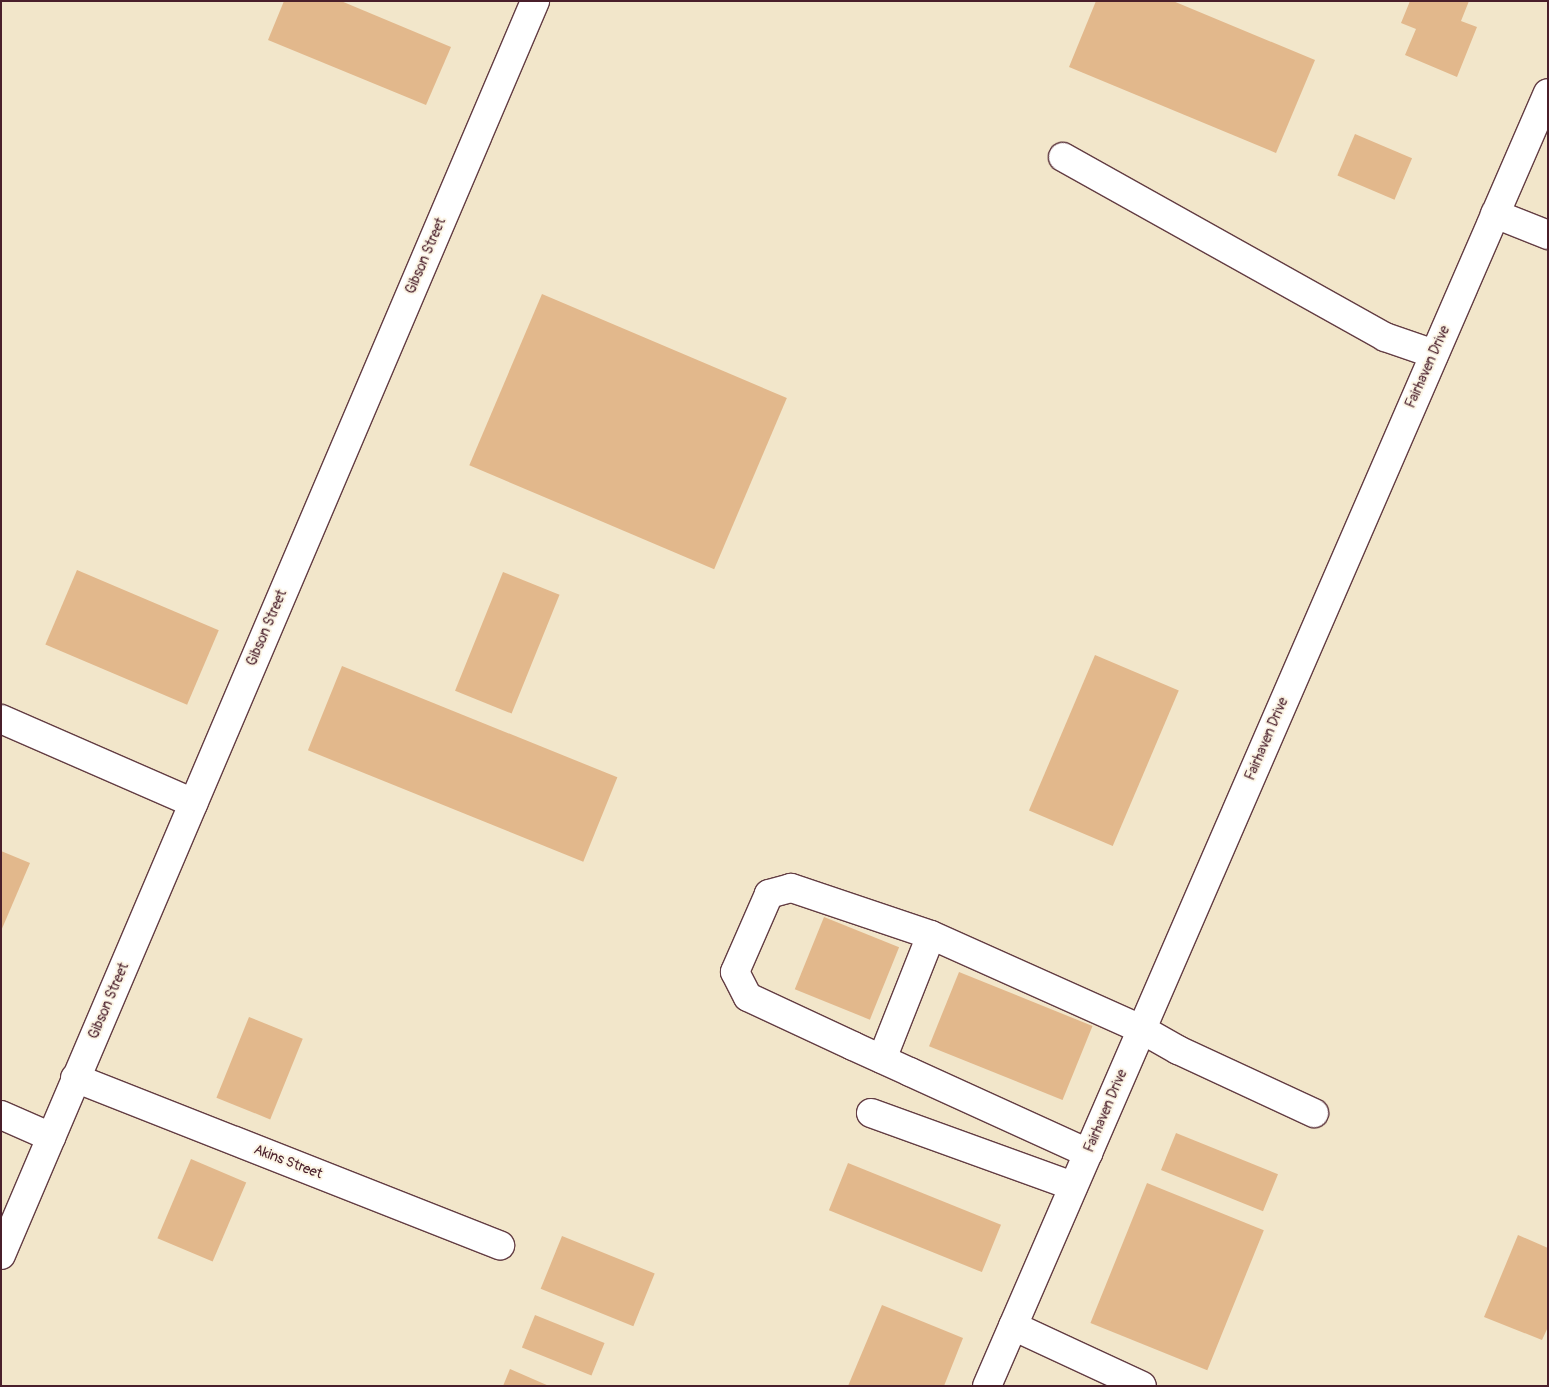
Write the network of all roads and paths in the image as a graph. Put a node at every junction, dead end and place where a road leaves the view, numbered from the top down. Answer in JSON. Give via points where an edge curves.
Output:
{"nodes":[{"id":1,"x":535,"y":1,"type":"edge"},
{"id":2,"x":1548,"y":92,"type":"edge"},
{"id":3,"x":1063,"y":157,"type":"dead end"},
{"id":4,"x":1495,"y":214,"type":"junction"},
{"id":5,"x":1548,"y":236,"type":"edge"},
{"id":6,"x":1434,"y":354,"type":"junction"},
{"id":7,"x":1,"y":719,"type":"edge"},
{"id":8,"x":193,"y":803,"type":"junction"},
{"id":9,"x":931,"y":934,"type":"junction"},
{"id":10,"x":1141,"y":1028,"type":"junction"},
{"id":11,"x":882,"y":1059,"type":"junction"},
{"id":12,"x":76,"y":1078,"type":"junction"},
{"id":13,"x":871,"y":1113,"type":"dead end"},
{"id":14,"x":1314,"y":1113,"type":"dead end"},
{"id":15,"x":1,"y":1115,"type":"edge"},
{"id":16,"x":51,"y":1137,"type":"junction"},
{"id":17,"x":1088,"y":1153,"type":"junction"},
{"id":18,"x":1073,"y":1186,"type":"junction"},
{"id":19,"x":500,"y":1245,"type":"dead end"},
{"id":20,"x":2,"y":1252,"type":"edge"},
{"id":21,"x":1013,"y":1326,"type":"junction"},
{"id":22,"x":987,"y":1386,"type":"edge"},
{"id":23,"x":1142,"y":1386,"type":"edge"}],
"edges":[{"from":1,"to":8,"type":"street","name":"Gibson Street"},
{"from":2,"to":4,"type":"street","name":"Fairhaven Drive"},
{"from":3,"to":6,"type":"street","via":[[1385,337]]},
{"from":4,"to":5,"type":"street"},
{"from":4,"to":6,"type":"street","name":"Fairhaven Drive"},
{"from":6,"to":10,"type":"street","name":"Fairhaven Drive"},
{"from":7,"to":8,"type":"street"},
{"from":8,"to":12,"type":"street","name":"Gibson Street"},
{"from":9,"to":10,"type":"street"},
{"from":9,"to":11,"type":"street"},
{"from":9,"to":11,"type":"street","via":[[791,888],[769,894],[736,972],[748,997]]},
{"from":10,"to":14,"type":"street","via":[[1178,1050]]},
{"from":10,"to":17,"type":"street","name":"Fairhaven Drive"},
{"from":11,"to":17,"type":"street"},
{"from":12,"to":16,"type":"street","name":"Gibson Street"},
{"from":12,"to":19,"type":"street","name":"Akins Street"},
{"from":13,"to":18,"type":"street"},
{"from":15,"to":16,"type":"street"},
{"from":16,"to":20,"type":"street","name":"Gibson Street"},
{"from":17,"to":18,"type":"street","name":"Fairhaven Drive"},
{"from":18,"to":21,"type":"street","name":"Fairhaven Drive"},
{"from":21,"to":22,"type":"street","name":"Fairhaven Drive"},
{"from":21,"to":23,"type":"street"}]}
